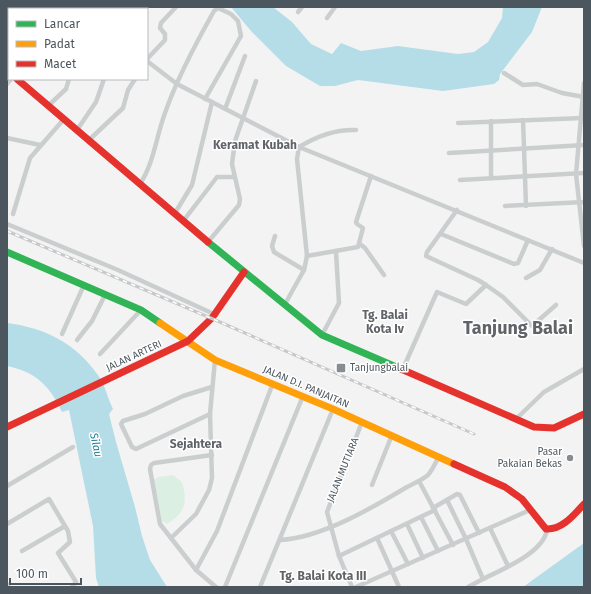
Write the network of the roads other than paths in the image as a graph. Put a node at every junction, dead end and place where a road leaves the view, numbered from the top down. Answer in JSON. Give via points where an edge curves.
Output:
{"nodes":[{"id":1,"x":176,"y":7,"type":"edge"},
{"id":2,"x":302,"y":7,"type":"edge"},
{"id":3,"x":335,"y":7,"type":"edge"},
{"id":4,"x":298,"y":12,"type":"dead end"},
{"id":5,"x":328,"y":18,"type":"dead end"},
{"id":6,"x":245,"y":56,"type":"dead end"},
{"id":7,"x":148,"y":59,"type":"edge"},
{"id":8,"x":148,"y":61,"type":"edge"},
{"id":9,"x":504,"y":73,"type":"dead end"},
{"id":10,"x":18,"y":80,"type":"edge"},
{"id":11,"x":69,"y":80,"type":"edge"},
{"id":12,"x":104,"y":80,"type":"edge"},
{"id":13,"x":134,"y":80,"type":"edge"},
{"id":14,"x":256,"y":81,"type":"dead end"},
{"id":15,"x":584,"y":83,"type":"edge"},
{"id":16,"x":177,"y":84,"type":"junction"},
{"id":17,"x":584,"y":97,"type":"edge"},
{"id":18,"x":205,"y":99,"type":"junction"},
{"id":19,"x":212,"y":102,"type":"junction"},
{"id":20,"x":48,"y":106,"type":"junction"},
{"id":21,"x":225,"y":109,"type":"junction"},
{"id":22,"x":583,"y":110,"type":"edge"},
{"id":23,"x":243,"y":118,"type":"junction"},
{"id":24,"x":582,"y":118,"type":"junction"},
{"id":25,"x":64,"y":119,"type":"junction"},
{"id":26,"x":523,"y":120,"type":"junction"},
{"id":27,"x":491,"y":122,"type":"junction"},
{"id":28,"x":458,"y":123,"type":"dead end"},
{"id":29,"x":77,"y":130,"type":"junction"},
{"id":30,"x":356,"y":130,"type":"dead end"},
{"id":31,"x":7,"y":138,"type":"edge"},
{"id":32,"x":89,"y":140,"type":"junction"},
{"id":33,"x":40,"y":145,"type":"junction"},
{"id":34,"x":584,"y":145,"type":"edge"},
{"id":35,"x":578,"y":146,"type":"junction"},
{"id":36,"x":299,"y":147,"type":"junction"},
{"id":37,"x":524,"y":149,"type":"junction"},
{"id":38,"x":491,"y":151,"type":"junction"},
{"id":39,"x":449,"y":153,"type":"dead end"},
{"id":40,"x":584,"y":173,"type":"edge"},
{"id":41,"x":576,"y":174,"type":"junction"},
{"id":42,"x":370,"y":176,"type":"junction"},
{"id":43,"x":234,"y":177,"type":"junction"},
{"id":44,"x":525,"y":177,"type":"junction"},
{"id":45,"x":491,"y":178,"type":"junction"},
{"id":46,"x":460,"y":180,"type":"dead end"},
{"id":47,"x":140,"y":184,"type":"junction"},
{"id":48,"x":582,"y":203,"type":"edge"},
{"id":49,"x":505,"y":206,"type":"dead end"},
{"id":50,"x":526,"y":206,"type":"junction"},
{"id":51,"x":458,"y":210,"type":"junction"},
{"id":52,"x":176,"y":213,"type":"junction"},
{"id":53,"x":13,"y":214,"type":"dead end"},
{"id":54,"x":184,"y":220,"type":"junction"},
{"id":55,"x":7,"y":224,"type":"edge"},
{"id":56,"x":583,"y":232,"type":"edge"},
{"id":57,"x":441,"y":234,"type":"junction"},
{"id":58,"x":275,"y":236,"type":"dead end"},
{"id":59,"x":528,"y":240,"type":"junction"},
{"id":60,"x":208,"y":242,"type":"junction"},
{"id":61,"x":360,"y":244,"type":"junction"},
{"id":62,"x":584,"y":246,"type":"edge"},
{"id":63,"x":552,"y":249,"type":"junction"},
{"id":64,"x":7,"y":252,"type":"edge"},
{"id":65,"x":336,"y":252,"type":"junction"},
{"id":66,"x":307,"y":256,"type":"junction"},
{"id":67,"x":584,"y":263,"type":"edge"},
{"id":68,"x":304,"y":270,"type":"junction"},
{"id":69,"x":244,"y":272,"type":"junction"},
{"id":70,"x":384,"y":275,"type":"dead end"},
{"id":71,"x":526,"y":278,"type":"dead end"},
{"id":72,"x":84,"y":285,"type":"junction"},
{"id":73,"x":486,"y":285,"type":"junction"},
{"id":74,"x":105,"y":295,"type":"junction"},
{"id":75,"x":285,"y":304,"type":"junction"},
{"id":76,"x":556,"y":305,"type":"dead end"},
{"id":77,"x":141,"y":310,"type":"junction"},
{"id":78,"x":216,"y":315,"type":"junction"},
{"id":79,"x":62,"y":334,"type":"dead end"},
{"id":80,"x":322,"y":334,"type":"junction"},
{"id":81,"x":77,"y":340,"type":"dead end"},
{"id":82,"x":188,"y":341,"type":"junction"},
{"id":83,"x":100,"y":354,"type":"dead end"},
{"id":84,"x":215,"y":360,"type":"junction"},
{"id":85,"x":584,"y":369,"type":"edge"},
{"id":86,"x":402,"y":371,"type":"junction"},
{"id":87,"x":273,"y":383,"type":"junction"},
{"id":88,"x":212,"y":387,"type":"junction"},
{"id":89,"x":303,"y":396,"type":"junction"},
{"id":90,"x":333,"y":409,"type":"junction"},
{"id":91,"x":210,"y":414,"type":"junction"},
{"id":92,"x":584,"y":414,"type":"edge"},
{"id":93,"x":516,"y":419,"type":"junction"},
{"id":94,"x":362,"y":422,"type":"junction"},
{"id":95,"x":7,"y":427,"type":"edge"},
{"id":96,"x":392,"y":435,"type":"junction"},
{"id":97,"x":73,"y":447,"type":"dead end"},
{"id":98,"x":212,"y":455,"type":"junction"},
{"id":99,"x":439,"y":456,"type":"junction"},
{"id":100,"x":419,"y":482,"type":"junction"},
{"id":101,"x":372,"y":485,"type":"dead end"},
{"id":102,"x":7,"y":486,"type":"edge"},
{"id":103,"x":447,"y":500,"type":"junction"},
{"id":104,"x":584,"y":504,"type":"edge"},
{"id":105,"x":434,"y":509,"type":"junction"},
{"id":106,"x":530,"y":510,"type":"junction"},
{"id":107,"x":421,"y":517,"type":"junction"},
{"id":108,"x":7,"y":524,"type":"edge"},
{"id":109,"x":407,"y":524,"type":"junction"},
{"id":110,"x":65,"y":526,"type":"junction"},
{"id":111,"x":330,"y":527,"type":"junction"},
{"id":112,"x":490,"y":528,"type":"junction"},
{"id":113,"x":547,"y":530,"type":"junction"},
{"id":114,"x":391,"y":531,"type":"junction"},
{"id":115,"x":479,"y":533,"type":"junction"},
{"id":116,"x":171,"y":538,"type":"junction"},
{"id":117,"x":377,"y":538,"type":"junction"},
{"id":118,"x":466,"y":539,"type":"junction"},
{"id":119,"x":280,"y":540,"type":"junction"},
{"id":120,"x":453,"y":544,"type":"junction"},
{"id":121,"x":22,"y":551,"type":"dead end"},
{"id":122,"x":438,"y":551,"type":"junction"},
{"id":123,"x":339,"y":556,"type":"junction"},
{"id":124,"x":423,"y":558,"type":"junction"},
{"id":125,"x":408,"y":564,"type":"junction"},
{"id":126,"x":508,"y":566,"type":"junction"},
{"id":127,"x":196,"y":570,"type":"junction"},
{"id":128,"x":393,"y":571,"type":"junction"},
{"id":129,"x":483,"y":579,"type":"junction"},
{"id":130,"x":7,"y":584,"type":"edge"},
{"id":131,"x":208,"y":585,"type":"edge"},
{"id":132,"x":367,"y":585,"type":"edge"},
{"id":133,"x":8,"y":587,"type":"edge"},
{"id":134,"x":72,"y":587,"type":"edge"},
{"id":135,"x":216,"y":587,"type":"edge"},
{"id":136,"x":225,"y":587,"type":"edge"},
{"id":137,"x":260,"y":587,"type":"edge"},
{"id":138,"x":352,"y":587,"type":"edge"},
{"id":139,"x":356,"y":587,"type":"edge"},
{"id":140,"x":399,"y":587,"type":"edge"},
{"id":141,"x":468,"y":587,"type":"edge"}],
"edges":[{"from":1,"to":7,"type":"street","via":[[161,23],[160,28],[165,34],[164,40]]},
{"from":2,"to":4,"type":"street"},
{"from":3,"to":5,"type":"street"},
{"from":6,"to":21,"type":"street"},
{"from":8,"to":16,"type":"street"},
{"from":9,"to":17,"type":"street","via":[[523,85],[537,84],[562,93]]},
{"from":10,"to":20,"type":"main road"},
{"from":11,"to":20,"type":"street","via":[[66,89]]},
{"from":12,"to":29,"type":"street","via":[[96,102]]},
{"from":13,"to":32,"type":"street","via":[[128,90],[123,108]]},
{"from":14,"to":23,"type":"street"},
{"from":15,"to":17,"type":"street"},
{"from":16,"to":18,"type":"street"},
{"from":16,"to":18,"type":"street","via":[[214,11],[222,9],[238,21],[241,36]]},
{"from":16,"to":47,"type":"street","via":[[165,112],[149,168]]},
{"from":17,"to":22,"type":"street"},
{"from":18,"to":19,"type":"street"},
{"from":19,"to":21,"type":"street"},
{"from":19,"to":52,"type":"street","via":[[192,185]]},
{"from":20,"to":25,"type":"main road"},
{"from":21,"to":23,"type":"street"},
{"from":22,"to":24,"type":"street"},
{"from":23,"to":36,"type":"street"},
{"from":23,"to":43,"type":"street","via":[[235,141],[232,164]]},
{"from":24,"to":26,"type":"street"},
{"from":24,"to":35,"type":"street"},
{"from":25,"to":29,"type":"main road"},
{"from":25,"to":33,"type":"street"},
{"from":26,"to":27,"type":"street"},
{"from":26,"to":37,"type":"street"},
{"from":27,"to":28,"type":"street"},
{"from":27,"to":38,"type":"street"},
{"from":29,"to":32,"type":"main road"},
{"from":30,"to":36,"type":"street","via":[[342,129],[328,133]]},
{"from":31,"to":33,"type":"street"},
{"from":32,"to":47,"type":"main road"},
{"from":33,"to":53,"type":"street","via":[[28,162],[20,198]]},
{"from":34,"to":35,"type":"street"},
{"from":35,"to":37,"type":"street"},
{"from":35,"to":41,"type":"street"},
{"from":36,"to":42,"type":"street"},
{"from":36,"to":66,"type":"street","via":[[297,159]]},
{"from":37,"to":38,"type":"street"},
{"from":37,"to":44,"type":"street"},
{"from":38,"to":39,"type":"street"},
{"from":38,"to":45,"type":"street"},
{"from":40,"to":41,"type":"street"},
{"from":41,"to":44,"type":"street"},
{"from":41,"to":48,"type":"street"},
{"from":42,"to":51,"type":"street"},
{"from":42,"to":61,"type":"street","via":[[356,222],[363,228]]},
{"from":43,"to":54,"type":"street","via":[[217,177]]},
{"from":43,"to":60,"type":"street","via":[[240,205]]},
{"from":44,"to":45,"type":"street"},
{"from":44,"to":50,"type":"street"},
{"from":45,"to":46,"type":"street"},
{"from":47,"to":52,"type":"main road"},
{"from":48,"to":50,"type":"street"},
{"from":48,"to":56,"type":"street"},
{"from":49,"to":50,"type":"street"},
{"from":51,"to":57,"type":"street"},
{"from":51,"to":59,"type":"street"},
{"from":52,"to":54,"type":"main road"},
{"from":54,"to":60,"type":"main road"},
{"from":55,"to":78,"type":"street","via":[[118,270]]},
{"from":56,"to":62,"type":"street"},
{"from":57,"to":59,"type":"street","via":[[514,264],[518,263]]},
{"from":57,"to":73,"type":"street","via":[[426,256]]},
{"from":58,"to":68,"type":"street","via":[[272,246],[274,252]]},
{"from":59,"to":63,"type":"street"},
{"from":60,"to":69,"type":"main road"},
{"from":61,"to":65,"type":"street","via":[[358,247]]},
{"from":61,"to":70,"type":"street"},
{"from":63,"to":67,"type":"street"},
{"from":63,"to":71,"type":"street","via":[[540,270]]},
{"from":64,"to":72,"type":"main road","name":"JALAN D.I. PANJAITAN"},
{"from":65,"to":66,"type":"street"},
{"from":65,"to":80,"type":"street","via":[[339,303]]},
{"from":66,"to":68,"type":"street"},
{"from":68,"to":75,"type":"street"},
{"from":69,"to":75,"type":"main road"},
{"from":69,"to":78,"type":"main road","name":"JALAN ARTERI"},
{"from":72,"to":74,"type":"main road","name":"JALAN D.I. PANJAITAN"},
{"from":72,"to":79,"type":"street"},
{"from":73,"to":76,"type":"street","via":[[503,297],[532,326]]},
{"from":73,"to":86,"type":"street","via":[[466,304],[437,292]]},
{"from":74,"to":77,"type":"main road","name":"JALAN D.I. PANJAITAN"},
{"from":74,"to":81,"type":"street","via":[[92,321]]},
{"from":75,"to":80,"type":"main road"},
{"from":77,"to":82,"type":"main road","name":"JALAN D.I. PANJAITAN"},
{"from":77,"to":83,"type":"street"},
{"from":78,"to":82,"type":"main road","name":"JALAN ARTERI"},
{"from":80,"to":86,"type":"main road"},
{"from":82,"to":84,"type":"main road","name":"JALAN D.I. PANJAITAN"},
{"from":82,"to":95,"type":"main road","name":"JALAN ARTERI"},
{"from":84,"to":87,"type":"main road","name":"JALAN D.I. PANJAITAN"},
{"from":84,"to":88,"type":"street"},
{"from":85,"to":93,"type":"street","via":[[544,392]]},
{"from":86,"to":93,"type":"main road"},
{"from":87,"to":89,"type":"main road","name":"JALAN D.I. PANJAITAN"},
{"from":87,"to":127,"type":"street","via":[[217,531]]},
{"from":88,"to":91,"type":"street"},
{"from":88,"to":91,"type":"street","via":[[182,396],[121,424],[132,447],[136,449]]},
{"from":89,"to":90,"type":"main road","name":"JALAN D.I. PANJAITAN"},
{"from":89,"to":136,"type":"street"},
{"from":90,"to":94,"type":"main road","name":"JALAN D.I. PANJAITAN"},
{"from":90,"to":119,"type":"street"},
{"from":91,"to":98,"type":"street"},
{"from":92,"to":93,"type":"main road","via":[[554,429],[546,430]]},
{"from":94,"to":96,"type":"main road","name":"JALAN D.I. PANJAITAN"},
{"from":94,"to":111,"type":"street","name":"JALAN MUTIARA","via":[[328,509]]},
{"from":96,"to":99,"type":"main road","name":"JALAN D.I. PANJAITAN"},
{"from":96,"to":101,"type":"street"},
{"from":97,"to":102,"type":"street"},
{"from":98,"to":116,"type":"street","via":[[212,478],[207,495],[196,514]]},
{"from":98,"to":116,"type":"street","via":[[154,463],[150,466],[159,518]]},
{"from":99,"to":100,"type":"street","via":[[432,470]]},
{"from":99,"to":106,"type":"main road","name":"JALAN D.I. PANJAITAN","via":[[505,487],[522,499]]},
{"from":100,"to":105,"type":"street"},
{"from":100,"to":111,"type":"street","via":[[377,506]]},
{"from":103,"to":105,"type":"street"},
{"from":103,"to":115,"type":"street","via":[[460,494]]},
{"from":103,"to":118,"type":"street"},
{"from":104,"to":113,"type":"main road","via":[[557,526]]},
{"from":105,"to":107,"type":"street"},
{"from":105,"to":120,"type":"street"},
{"from":106,"to":112,"type":"street"},
{"from":106,"to":113,"type":"main road","name":"JALAN D.I. PANJAITAN"},
{"from":107,"to":109,"type":"street"},
{"from":107,"to":122,"type":"street"},
{"from":108,"to":110,"type":"street","via":[[49,499]]},
{"from":109,"to":114,"type":"street"},
{"from":109,"to":124,"type":"street"},
{"from":110,"to":121,"type":"street"},
{"from":110,"to":134,"type":"street","via":[[70,542],[58,553],[76,582]]},
{"from":111,"to":119,"type":"street"},
{"from":111,"to":123,"type":"street","name":"JALAN MUTIARA"},
{"from":112,"to":115,"type":"street"},
{"from":112,"to":126,"type":"street"},
{"from":113,"to":126,"type":"street","via":[[542,542],[521,560]]},
{"from":114,"to":117,"type":"street"},
{"from":114,"to":125,"type":"street"},
{"from":115,"to":118,"type":"street"},
{"from":116,"to":127,"type":"street"},
{"from":117,"to":123,"type":"street"},
{"from":117,"to":128,"type":"street"},
{"from":118,"to":120,"type":"street"},
{"from":118,"to":129,"type":"street"},
{"from":119,"to":137,"type":"street"},
{"from":120,"to":122,"type":"street"},
{"from":122,"to":124,"type":"street"},
{"from":123,"to":138,"type":"street","name":"JALAN MUTIARA"},
{"from":124,"to":125,"type":"street"},
{"from":125,"to":128,"type":"street"},
{"from":126,"to":129,"type":"street"},
{"from":127,"to":131,"type":"street"},
{"from":128,"to":132,"type":"street"},
{"from":128,"to":140,"type":"street"},
{"from":129,"to":141,"type":"street"},
{"from":130,"to":133,"type":"street"},
{"from":131,"to":135,"type":"street"},
{"from":132,"to":139,"type":"street"}]}
